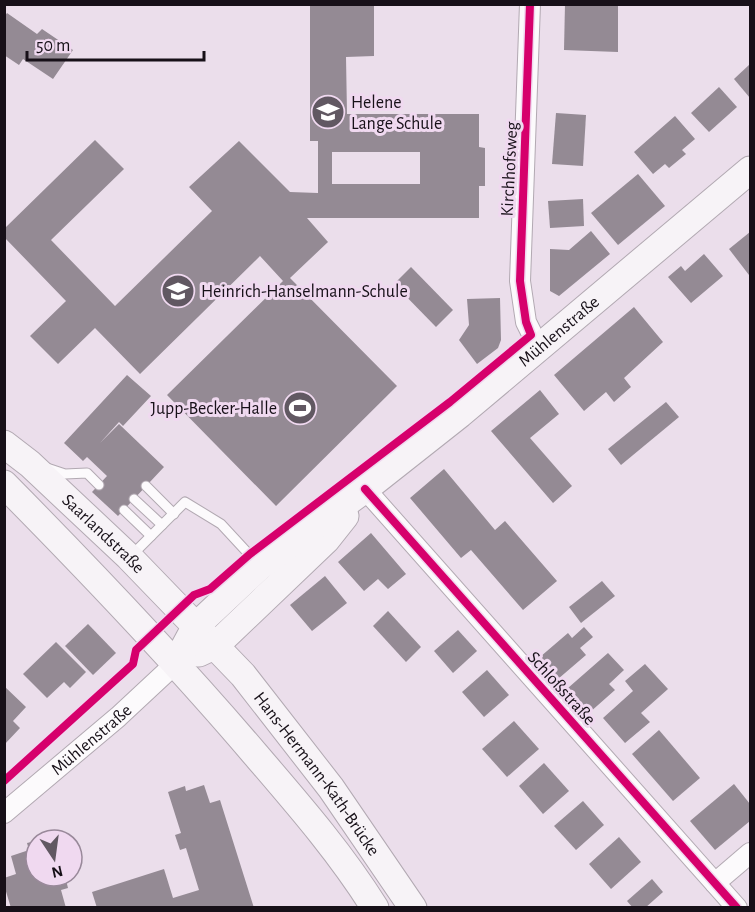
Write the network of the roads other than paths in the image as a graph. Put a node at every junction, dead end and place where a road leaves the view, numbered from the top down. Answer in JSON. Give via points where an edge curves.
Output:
{"nodes":[{"id":1,"x":530,"y":4,"type":"edge"},
{"id":2,"x":749,"y":173,"type":"edge"},
{"id":3,"x":539,"y":348,"type":"junction"},
{"id":4,"x":4,"y":444,"type":"edge"},
{"id":5,"x":30,"y":464,"type":"junction"},
{"id":6,"x":4,"y":484,"type":"edge"},
{"id":7,"x":99,"y":485,"type":"dead end"},
{"id":8,"x":146,"y":486,"type":"dead end"},
{"id":9,"x":365,"y":489,"type":"junction"},
{"id":10,"x":134,"y":499,"type":"dead end"},
{"id":11,"x":124,"y":510,"type":"dead end"},
{"id":12,"x":174,"y":514,"type":"junction"},
{"id":13,"x":162,"y":525,"type":"junction"},
{"id":14,"x":151,"y":536,"type":"junction"},
{"id":15,"x":129,"y":558,"type":"junction"},
{"id":16,"x":260,"y":566,"type":"junction"},
{"id":17,"x":196,"y":626,"type":"junction"},
{"id":18,"x":216,"y":645,"type":"junction"},
{"id":19,"x":176,"y":663,"type":"junction"},
{"id":20,"x":4,"y":813,"type":"edge"},
{"id":21,"x":750,"y":853,"type":"edge"},
{"id":22,"x":715,"y":883,"type":"junction"},
{"id":23,"x":375,"y":908,"type":"edge"},
{"id":24,"x":413,"y":908,"type":"edge"},
{"id":25,"x":738,"y":908,"type":"edge"}],
"edges":[{"from":1,"to":3,"type":"street","name":"Kirchhofsweg","via":[[520,281],[526,322]]},
{"from":2,"to":3,"type":"main road","name":"Mühlenstraße"},
{"from":3,"to":9,"type":"main road","name":"Mühlenstraße"},
{"from":4,"to":5,"type":"main road","name":"Saarlandstraße"},
{"from":5,"to":7,"type":"lane","via":[[65,474],[87,473]]},
{"from":5,"to":15,"type":"main road","name":"Saarlandstraße"},
{"from":6,"to":19,"type":"main road","name":"Saarlandstraße"},
{"from":8,"to":12,"type":"lane"},
{"from":9,"to":16,"type":"main road","name":"Mühlenstraße"},
{"from":9,"to":18,"type":"main road","name":"Mühlenstraße","via":[[326,540]]},
{"from":9,"to":22,"type":"street","name":"Schloßstraße"},
{"from":10,"to":13,"type":"lane"},
{"from":11,"to":14,"type":"lane"},
{"from":12,"to":13,"type":"lane"},
{"from":12,"to":16,"type":"lane","via":[[185,502],[220,524]]},
{"from":13,"to":14,"type":"lane"},
{"from":14,"to":15,"type":"lane"},
{"from":15,"to":17,"type":"main road","name":"Saarlandstraße"},
{"from":16,"to":17,"type":"main road","name":"Mühlenstraße"},
{"from":17,"to":18,"type":"main road","name":"Saarlandstraße"},
{"from":17,"to":19,"type":"main road","name":"Mühlenstraße"},
{"from":18,"to":19,"type":"main road","name":"Mühlenstraße"},
{"from":18,"to":24,"type":"main road","name":"Hans-Hermann-Kath-Brücke","via":[[331,788]]},
{"from":19,"to":20,"type":"street","name":"Mühlenstraße"},
{"from":19,"to":23,"type":"main road","name":"Hans-Hermann-Kath-Brücke","via":[[304,811]]},
{"from":21,"to":22,"type":"street"},
{"from":22,"to":25,"type":"street","name":"Schloßstraße"}]}
